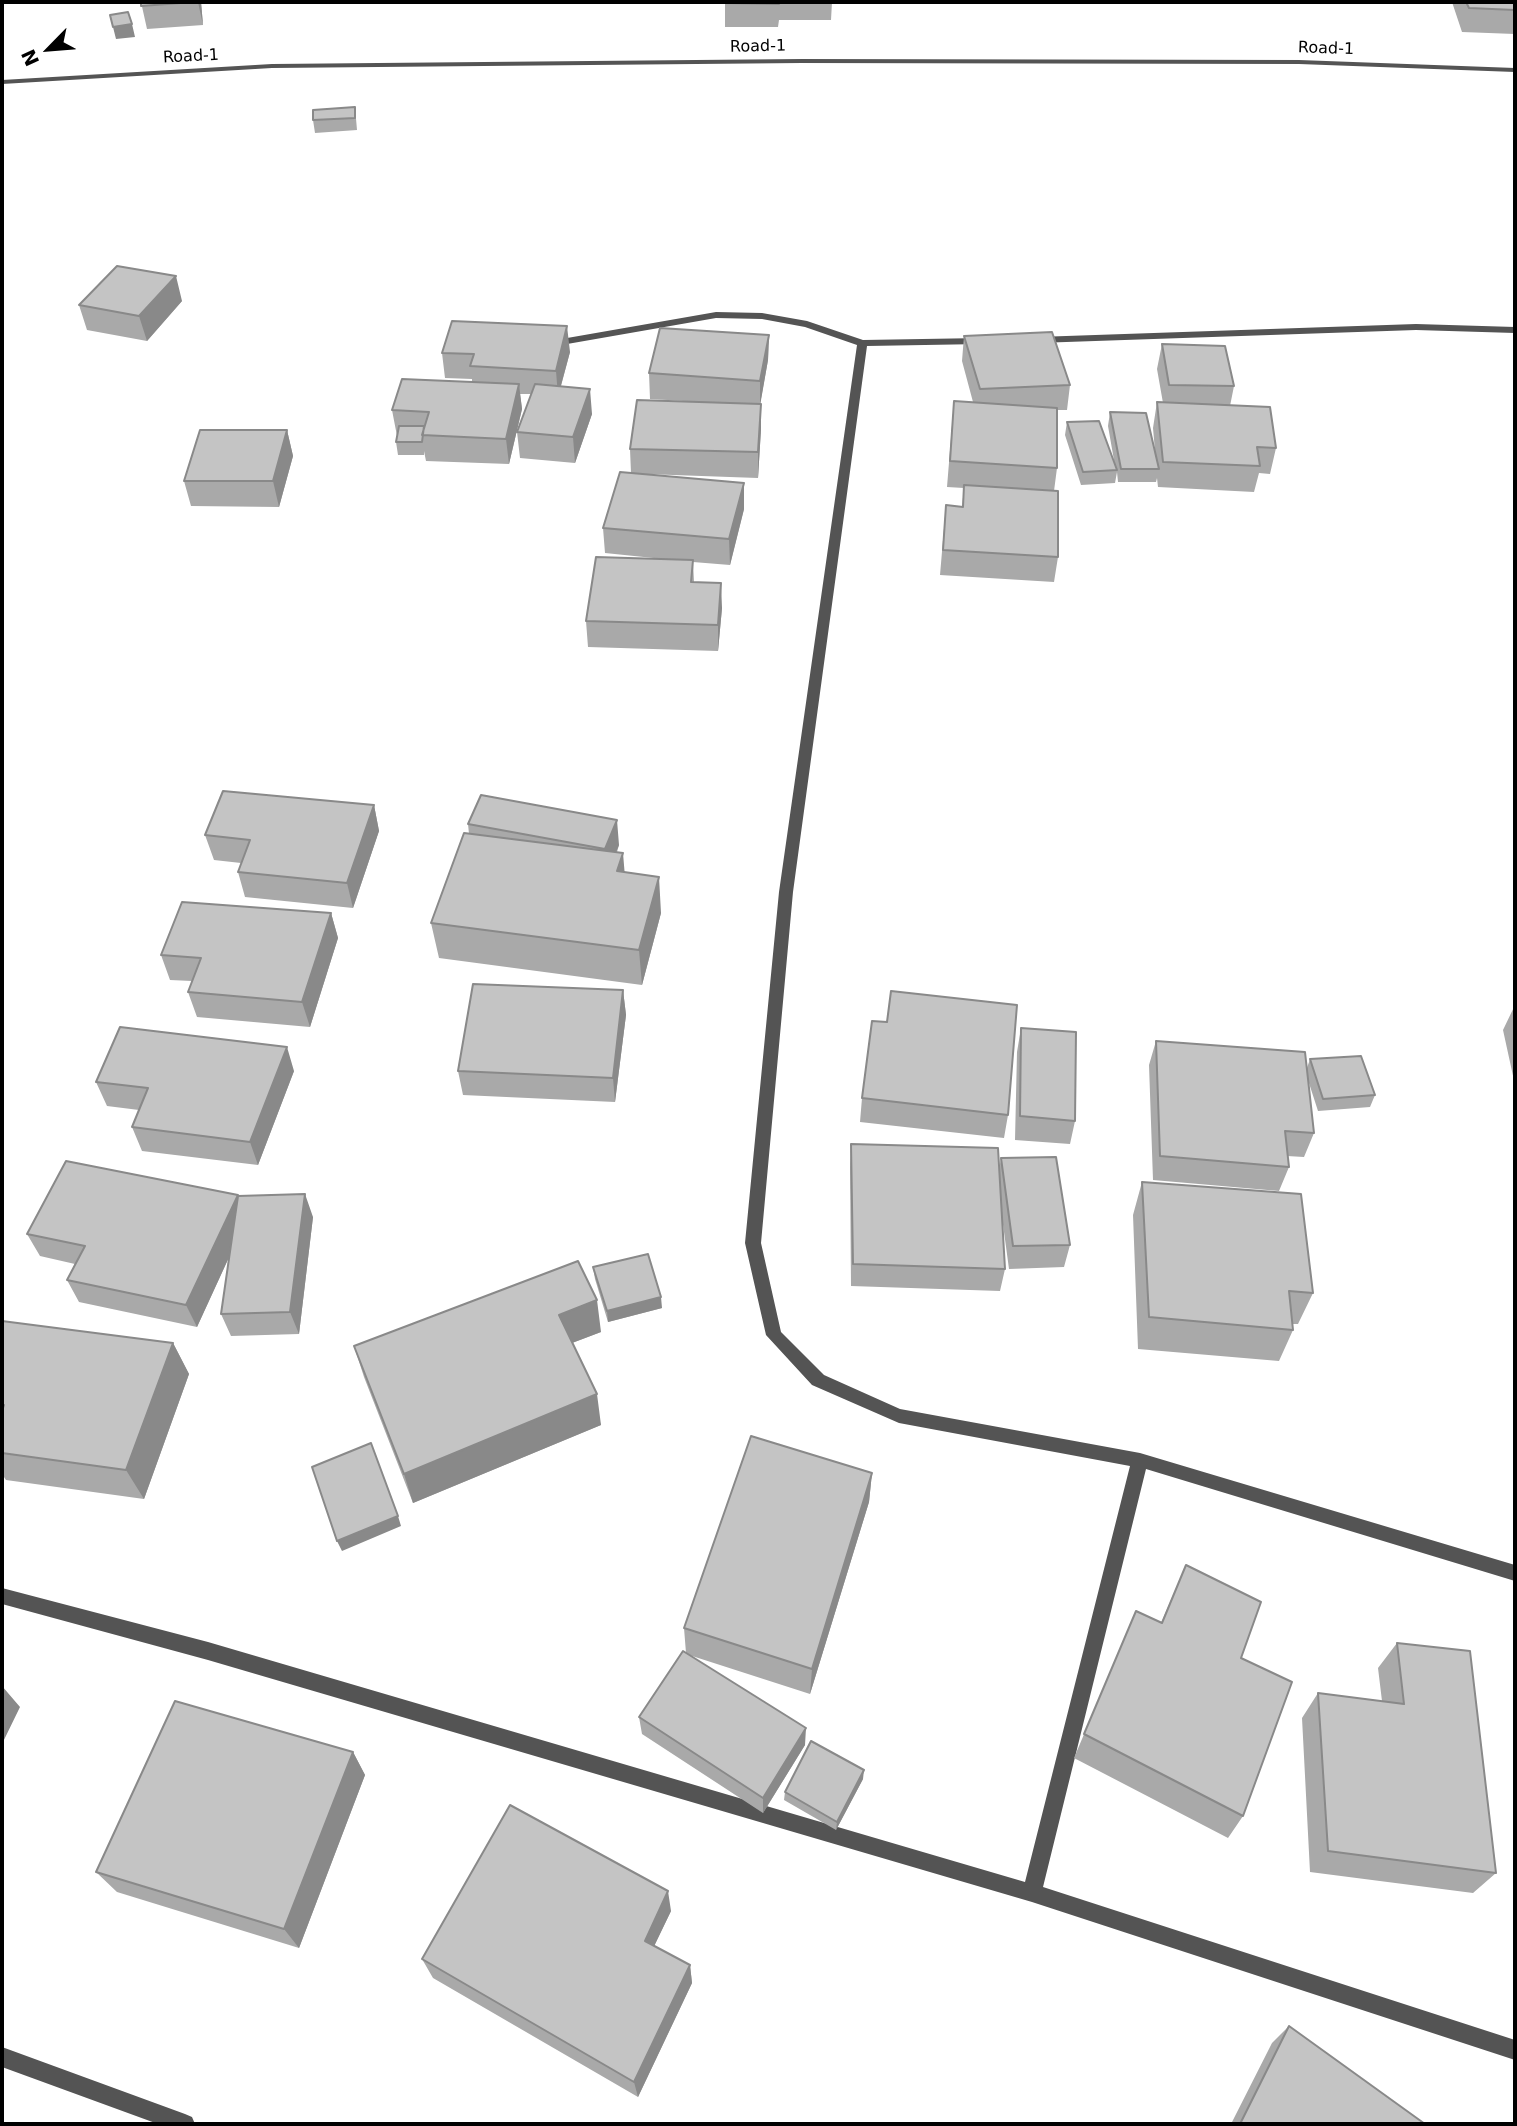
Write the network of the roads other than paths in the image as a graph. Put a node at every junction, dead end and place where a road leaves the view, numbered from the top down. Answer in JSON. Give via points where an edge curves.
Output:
{"nodes":[{"id":1,"x":1515,"y":69,"type":"edge"},
{"id":2,"x":2,"y":82,"type":"edge"},
{"id":3,"x":1515,"y":330,"type":"edge"},
{"id":4,"x":1029,"y":340,"type":"edge"},
{"id":5,"x":987,"y":341,"type":"edge"},
{"id":6,"x":862,"y":344,"type":"junction"},
{"id":7,"x":537,"y":347,"type":"edge"},
{"id":8,"x":1140,"y":1460,"type":"junction"},
{"id":9,"x":1515,"y":1573,"type":"edge"},
{"id":10,"x":2,"y":1596,"type":"edge"},
{"id":11,"x":1032,"y":1893,"type":"junction"},
{"id":12,"x":1515,"y":2050,"type":"edge"},
{"id":13,"x":2,"y":2057,"type":"edge"},
{"id":14,"x":185,"y":2124,"type":"edge"}],
"edges":[{"from":1,"to":2,"type":"street","name":"Road-1","via":[[1298,62],[802,61],[272,66]]},
{"from":3,"to":4,"type":"street","via":[[1416,327]]},
{"from":5,"to":6,"type":"street"},
{"from":6,"to":7,"type":"street","via":[[807,324],[762,316],[716,315]]},
{"from":6,"to":8,"type":"street","via":[[786,892],[753,1243],[774,1335],[818,1380],[899,1416]]},
{"from":8,"to":9,"type":"street"},
{"from":8,"to":11,"type":"street"},
{"from":10,"to":11,"type":"street","via":[[208,1651]]},
{"from":11,"to":12,"type":"street"},
{"from":13,"to":14,"type":"street"}]}
